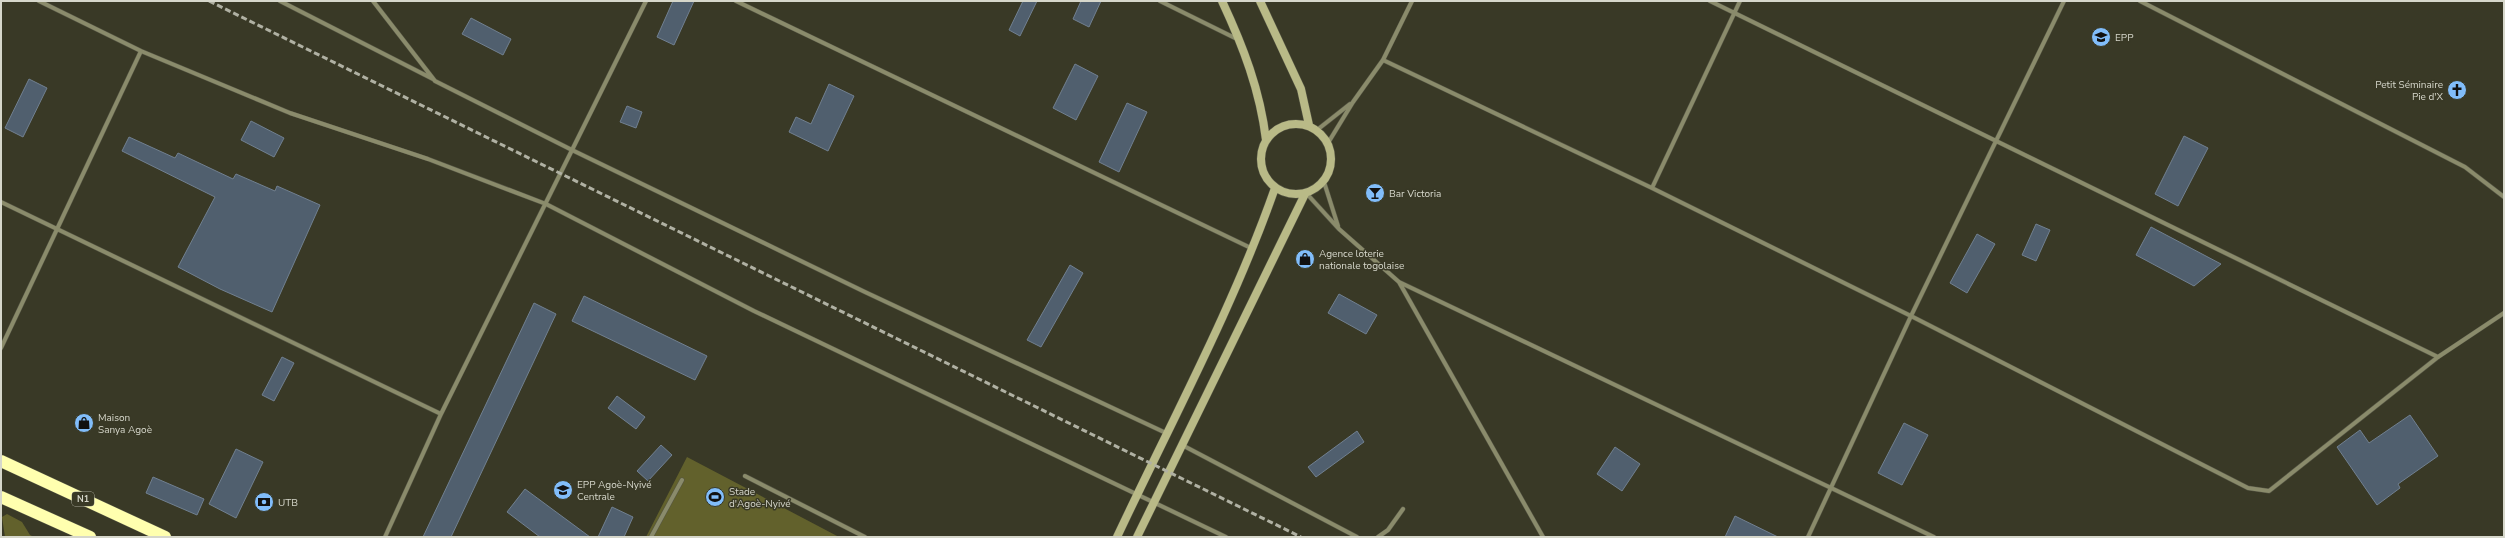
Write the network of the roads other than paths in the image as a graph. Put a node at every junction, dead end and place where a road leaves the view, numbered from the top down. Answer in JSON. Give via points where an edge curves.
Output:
{"nodes":[{"id":1,"x":39,"y":1,"type":"edge"},
{"id":2,"x":280,"y":1,"type":"edge"},
{"id":3,"x":373,"y":1,"type":"edge"},
{"id":4,"x":646,"y":1,"type":"edge"},
{"id":5,"x":736,"y":1,"type":"edge"},
{"id":6,"x":1160,"y":1,"type":"edge"},
{"id":7,"x":1222,"y":1,"type":"edge"},
{"id":8,"x":1260,"y":1,"type":"edge"},
{"id":9,"x":1412,"y":1,"type":"edge"},
{"id":10,"x":1710,"y":1,"type":"edge"},
{"id":11,"x":1740,"y":1,"type":"edge"},
{"id":12,"x":2064,"y":1,"type":"edge"},
{"id":13,"x":2140,"y":1,"type":"edge"},
{"id":14,"x":1734,"y":13,"type":"junction"},
{"id":15,"x":1241,"y":41,"type":"junction"},
{"id":16,"x":141,"y":51,"type":"junction"},
{"id":17,"x":1383,"y":60,"type":"junction"},
{"id":18,"x":435,"y":81,"type":"junction"},
{"id":19,"x":1353,"y":102,"type":"junction"},
{"id":20,"x":1309,"y":125,"type":"junction"},
{"id":21,"x":1318,"y":130,"type":"junction"},
{"id":22,"x":1266,"y":140,"type":"junction"},
{"id":23,"x":1995,"y":140,"type":"junction"},
{"id":24,"x":1328,"y":143,"type":"junction"},
{"id":25,"x":572,"y":150,"type":"junction"},
{"id":26,"x":1324,"y":182,"type":"junction"},
{"id":27,"x":1275,"y":188,"type":"junction"},
{"id":28,"x":1652,"y":188,"type":"junction"},
{"id":29,"x":1306,"y":194,"type":"junction"},
{"id":30,"x":2504,"y":197,"type":"edge"},
{"id":31,"x":1,"y":202,"type":"edge"},
{"id":32,"x":546,"y":204,"type":"junction"},
{"id":33,"x":58,"y":229,"type":"junction"},
{"id":34,"x":1339,"y":229,"type":"junction"},
{"id":35,"x":1253,"y":249,"type":"junction"},
{"id":36,"x":1399,"y":282,"type":"junction"},
{"id":37,"x":2504,"y":313,"type":"edge"},
{"id":38,"x":1911,"y":316,"type":"junction"},
{"id":39,"x":1,"y":348,"type":"edge"},
{"id":40,"x":2438,"y":357,"type":"junction"},
{"id":41,"x":441,"y":414,"type":"junction"},
{"id":42,"x":1166,"y":433,"type":"junction"},
{"id":43,"x":1182,"y":445,"type":"junction"},
{"id":44,"x":1,"y":461,"type":"edge"},
{"id":45,"x":745,"y":476,"type":"dead end"},
{"id":46,"x":682,"y":480,"type":"dead end"},
{"id":47,"x":1832,"y":488,"type":"junction"},
{"id":48,"x":1137,"y":494,"type":"junction"},
{"id":49,"x":1,"y":497,"type":"edge"},
{"id":50,"x":1154,"y":501,"type":"junction"},
{"id":51,"x":1403,"y":509,"type":"dead end"},
{"id":52,"x":90,"y":537,"type":"edge"},
{"id":53,"x":165,"y":537,"type":"edge"},
{"id":54,"x":385,"y":537,"type":"edge"},
{"id":55,"x":651,"y":537,"type":"edge"},
{"id":56,"x":865,"y":537,"type":"edge"},
{"id":57,"x":1117,"y":537,"type":"edge"},
{"id":58,"x":1137,"y":537,"type":"edge"},
{"id":59,"x":1226,"y":537,"type":"edge"},
{"id":60,"x":1357,"y":537,"type":"edge"},
{"id":61,"x":1378,"y":537,"type":"edge"},
{"id":62,"x":1543,"y":537,"type":"edge"},
{"id":63,"x":1808,"y":537,"type":"edge"},
{"id":64,"x":1934,"y":537,"type":"edge"}],
"edges":[{"from":1,"to":16,"type":"street"},
{"from":2,"to":18,"type":"street"},
{"from":3,"to":18,"type":"street"},
{"from":4,"to":25,"type":"street"},
{"from":5,"to":35,"type":"street"},
{"from":6,"to":15,"type":"street"},
{"from":7,"to":15,"type":"main road"},
{"from":8,"to":20,"type":"main road","via":[[1301,89]]},
{"from":9,"to":17,"type":"street"},
{"from":10,"to":14,"type":"street"},
{"from":11,"to":14,"type":"street"},
{"from":12,"to":23,"type":"street"},
{"from":13,"to":30,"type":"street","via":[[2465,166]]},
{"from":14,"to":23,"type":"street"},
{"from":14,"to":28,"type":"street"},
{"from":15,"to":22,"type":"main road","via":[[1262,108]]},
{"from":16,"to":32,"type":"street","via":[[290,113],[428,159]]},
{"from":16,"to":33,"type":"street"},
{"from":17,"to":19,"type":"street"},
{"from":17,"to":28,"type":"street"},
{"from":18,"to":25,"type":"street"},
{"from":19,"to":21,"type":"street"},
{"from":19,"to":24,"type":"street"},
{"from":20,"to":21,"type":"main road"},
{"from":20,"to":22,"type":"main road","via":[[1298,123],[1280,127]]},
{"from":21,"to":24,"type":"main road"},
{"from":22,"to":27,"type":"main road","via":[[1260,157],[1263,174]]},
{"from":23,"to":38,"type":"street"},
{"from":23,"to":40,"type":"street"},
{"from":24,"to":26,"type":"main road","via":[[1332,156],[1330,170]]},
{"from":25,"to":32,"type":"street"},
{"from":25,"to":42,"type":"street"},
{"from":26,"to":29,"type":"main road"},
{"from":26,"to":34,"type":"street"},
{"from":27,"to":29,"type":"main road","via":[[1289,194]]},
{"from":27,"to":35,"type":"main road"},
{"from":28,"to":38,"type":"street"},
{"from":29,"to":34,"type":"street"},
{"from":29,"to":43,"type":"main road"},
{"from":31,"to":33,"type":"street"},
{"from":32,"to":41,"type":"street"},
{"from":32,"to":48,"type":"street","via":[[754,311]]},
{"from":33,"to":39,"type":"street"},
{"from":33,"to":41,"type":"street"},
{"from":34,"to":36,"type":"street"},
{"from":35,"to":42,"type":"main road"},
{"from":36,"to":47,"type":"street"},
{"from":36,"to":62,"type":"street"},
{"from":37,"to":40,"type":"street"},
{"from":38,"to":40,"type":"street","via":[[2258,491],[2269,491]]},
{"from":38,"to":47,"type":"street"},
{"from":41,"to":54,"type":"street"},
{"from":42,"to":48,"type":"main road"},
{"from":43,"to":50,"type":"main road"},
{"from":43,"to":60,"type":"street"},
{"from":44,"to":53,"type":"highway","number":"N1"},
{"from":45,"to":56,"type":"street"},
{"from":46,"to":55,"type":"street"},
{"from":47,"to":63,"type":"street"},
{"from":47,"to":64,"type":"street"},
{"from":48,"to":50,"type":"street"},
{"from":48,"to":57,"type":"main road"},
{"from":49,"to":52,"type":"highway"},
{"from":50,"to":58,"type":"main road"},
{"from":50,"to":59,"type":"street"},
{"from":51,"to":61,"type":"street","via":[[1388,530]]}]}
